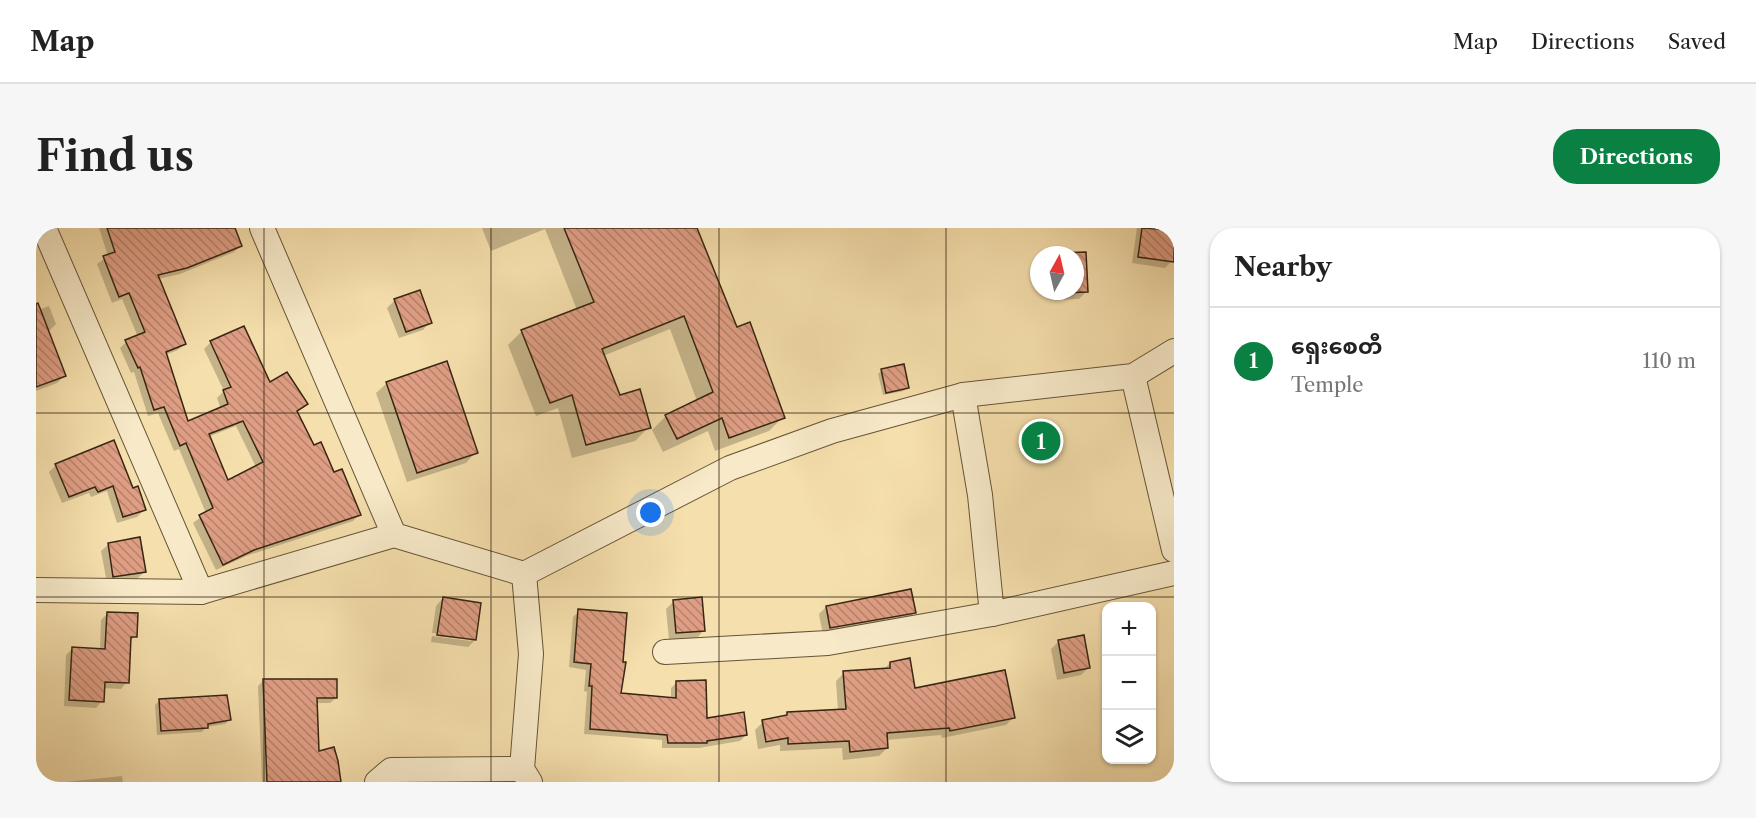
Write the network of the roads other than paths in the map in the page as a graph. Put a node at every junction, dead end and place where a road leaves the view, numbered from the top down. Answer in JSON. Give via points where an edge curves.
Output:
{"nodes":[{"id":1,"x":44,"y":228,"type":"edge"},
{"id":2,"x":262,"y":228,"type":"edge"},
{"id":3,"x":1174,"y":351,"type":"edge"},
{"id":4,"x":1133,"y":376,"type":"junction"},
{"id":5,"x":963,"y":395,"type":"junction"},
{"id":6,"x":394,"y":535,"type":"junction"},
{"id":7,"x":1174,"y":550,"type":"edge"},
{"id":8,"x":1174,"y":573,"type":"edge"},
{"id":9,"x":524,"y":574,"type":"junction"},
{"id":10,"x":36,"y":590,"type":"edge"},
{"id":11,"x":201,"y":592,"type":"junction"},
{"id":12,"x":992,"y":614,"type":"junction"},
{"id":13,"x":665,"y":652,"type":"dead end"},
{"id":14,"x":526,"y":776,"type":"edge"},
{"id":15,"x":377,"y":782,"type":"edge"}],
"edges":[{"from":1,"to":11,"type":"street"},
{"from":2,"to":6,"type":"street"},
{"from":3,"to":4,"type":"street"},
{"from":4,"to":5,"type":"street"},
{"from":4,"to":7,"type":"street"},
{"from":5,"to":9,"type":"street","via":[[832,430],[730,468]]},
{"from":5,"to":12,"type":"street","via":[[980,495]]},
{"from":6,"to":9,"type":"street"},
{"from":6,"to":11,"type":"street"},
{"from":8,"to":12,"type":"street"},
{"from":9,"to":14,"type":"street","via":[[531,654]]},
{"from":10,"to":11,"type":"street"},
{"from":12,"to":13,"type":"street","via":[[828,644]]},
{"from":14,"to":15,"type":"street","via":[[391,770]]}]}
